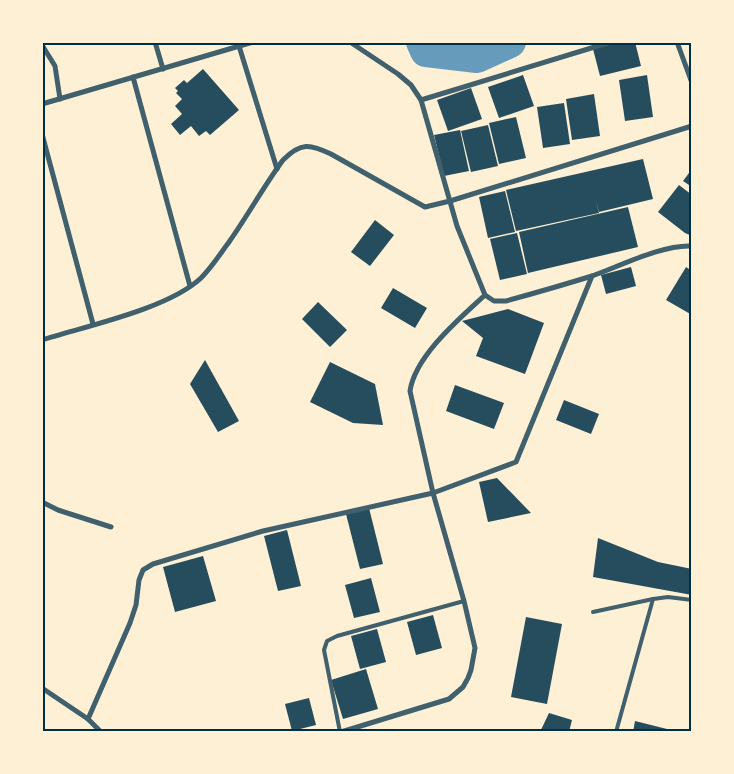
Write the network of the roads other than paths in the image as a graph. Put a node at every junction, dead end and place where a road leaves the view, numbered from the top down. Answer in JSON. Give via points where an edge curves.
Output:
{"nodes":[{"id":1,"x":155,"y":42,"type":"edge"},
{"id":2,"x":253,"y":42,"type":"edge"},
{"id":3,"x":350,"y":42,"type":"edge"},
{"id":4,"x":611,"y":42,"type":"edge"},
{"id":5,"x":677,"y":42,"type":"edge"},
{"id":6,"x":42,"y":45,"type":"edge"},
{"id":7,"x":239,"y":46,"type":"junction"},
{"id":8,"x":163,"y":69,"type":"junction"},
{"id":9,"x":132,"y":77,"type":"junction"},
{"id":10,"x":692,"y":82,"type":"edge"},
{"id":11,"x":60,"y":99,"type":"junction"},
{"id":12,"x":421,"y":100,"type":"junction"},
{"id":13,"x":42,"y":104,"type":"edge"},
{"id":14,"x":692,"y":126,"type":"edge"},
{"id":15,"x":42,"y":134,"type":"edge"},
{"id":16,"x":276,"y":169,"type":"junction"},
{"id":17,"x":450,"y":201,"type":"junction"},
{"id":18,"x":692,"y":246,"type":"edge"},
{"id":19,"x":592,"y":276,"type":"junction"},
{"id":20,"x":190,"y":286,"type":"junction"},
{"id":21,"x":485,"y":294,"type":"junction"},
{"id":22,"x":93,"y":324,"type":"junction"},
{"id":23,"x":42,"y":340,"type":"edge"},
{"id":24,"x":433,"y":493,"type":"junction"},
{"id":25,"x":42,"y":502,"type":"edge"},
{"id":26,"x":111,"y":527,"type":"dead end"},
{"id":27,"x":652,"y":599,"type":"junction"},
{"id":28,"x":692,"y":600,"type":"edge"},
{"id":29,"x":464,"y":601,"type":"junction"},
{"id":30,"x":593,"y":612,"type":"dead end"},
{"id":31,"x":42,"y":688,"type":"edge"},
{"id":32,"x":88,"y":719,"type":"junction"},
{"id":33,"x":100,"y":732,"type":"edge"},
{"id":34,"x":340,"y":732,"type":"edge"},
{"id":35,"x":616,"y":732,"type":"edge"}],
"edges":[{"from":1,"to":8,"type":"street"},
{"from":2,"to":7,"type":"street"},
{"from":3,"to":12,"type":"street","via":[[398,74]]},
{"from":4,"to":12,"type":"street"},
{"from":5,"to":10,"type":"street"},
{"from":6,"to":11,"type":"street","via":[[55,66]]},
{"from":7,"to":8,"type":"street"},
{"from":7,"to":16,"type":"street"},
{"from":8,"to":9,"type":"street"},
{"from":9,"to":11,"type":"street"},
{"from":9,"to":20,"type":"street"},
{"from":11,"to":13,"type":"street"},
{"from":12,"to":17,"type":"street"},
{"from":14,"to":17,"type":"street"},
{"from":15,"to":22,"type":"street"},
{"from":16,"to":17,"type":"street","via":[[298,147],[319,148],[420,205],[426,207]]},
{"from":16,"to":20,"type":"street","via":[[218,258]]},
{"from":17,"to":21,"type":"street"},
{"from":18,"to":19,"type":"street","via":[[681,245],[664,250]]},
{"from":19,"to":21,"type":"street","via":[[506,302],[494,302]]},
{"from":19,"to":24,"type":"street","via":[[516,462]]},
{"from":20,"to":22,"type":"street","via":[[143,309]]},
{"from":21,"to":24,"type":"street","via":[[439,339],[411,381],[410,391]]},
{"from":22,"to":23,"type":"street"},
{"from":24,"to":29,"type":"street"},
{"from":24,"to":32,"type":"street","via":[[263,531],[153,564],[143,570],[130,623]]},
{"from":25,"to":26,"type":"street"},
{"from":27,"to":28,"type":"lane"},
{"from":27,"to":30,"type":"lane"},
{"from":27,"to":35,"type":"lane"},
{"from":29,"to":34,"type":"street","via":[[475,648],[472,670],[463,687],[449,699]]},
{"from":29,"to":34,"type":"lane","via":[[327,641],[324,650]]},
{"from":31,"to":32,"type":"street"},
{"from":32,"to":33,"type":"street"}]}
